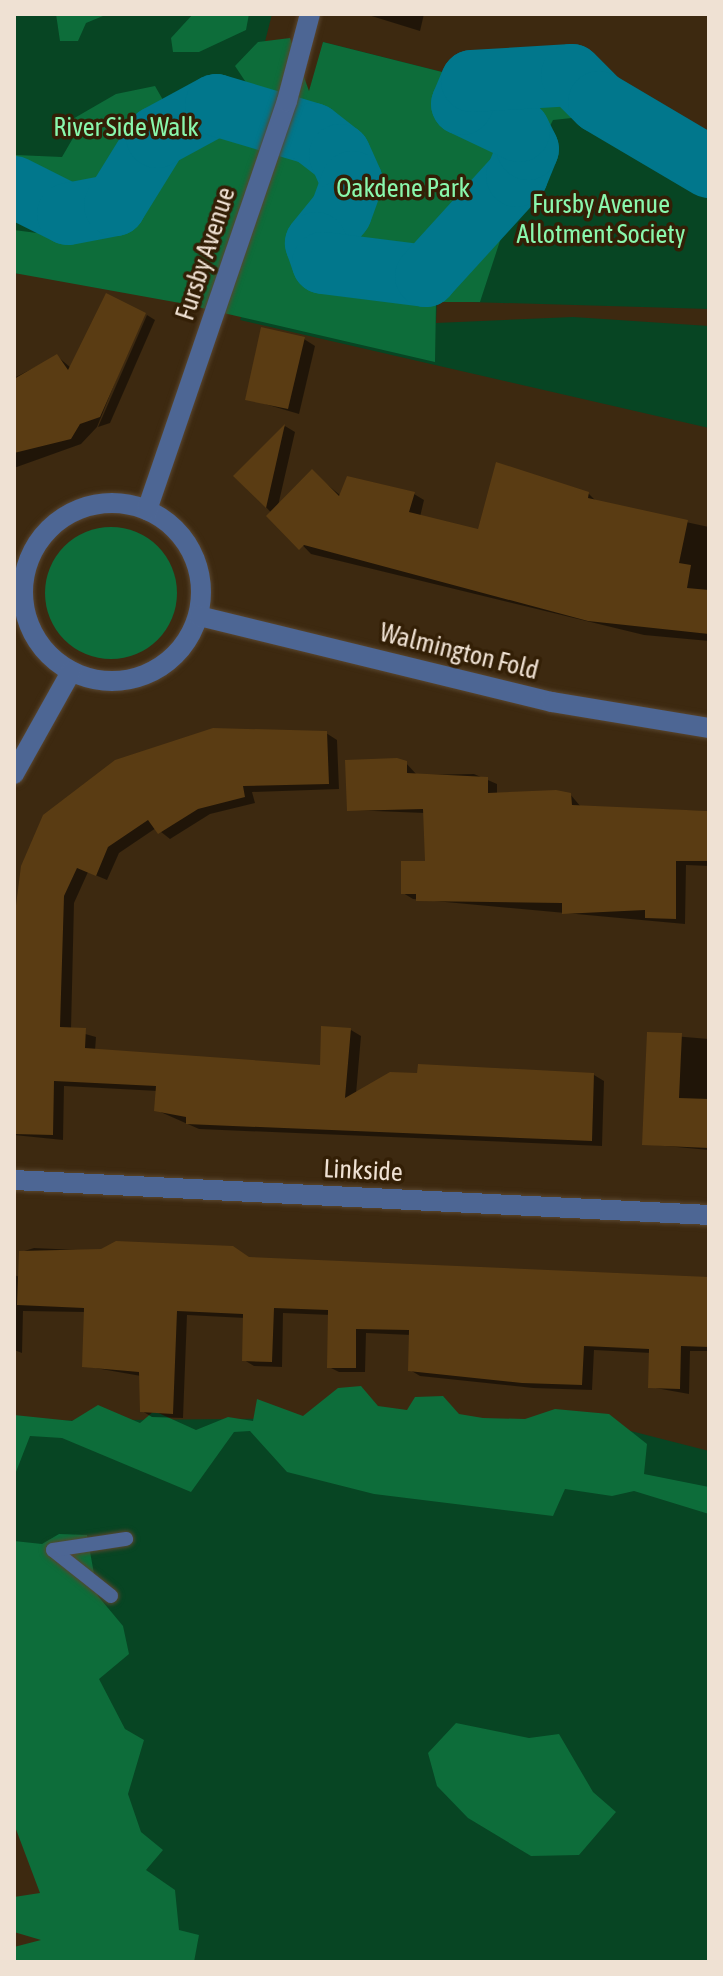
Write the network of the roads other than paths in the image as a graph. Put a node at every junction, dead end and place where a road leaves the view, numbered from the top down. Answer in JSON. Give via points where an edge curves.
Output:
{"nodes":[{"id":1,"x":310,"y":14,"type":"edge"},
{"id":2,"x":147,"y":510,"type":"junction"},
{"id":3,"x":19,"y":573,"type":"edge"},
{"id":4,"x":199,"y":616,"type":"junction"},
{"id":5,"x":71,"y":672,"type":"junction"},
{"id":6,"x":709,"y":728,"type":"edge"},
{"id":7,"x":14,"y":774,"type":"edge"},
{"id":8,"x":14,"y":1180,"type":"edge"},
{"id":9,"x":709,"y":1215,"type":"edge"},
{"id":10,"x":126,"y":1539,"type":"dead end"},
{"id":11,"x":111,"y":1596,"type":"dead end"}],
"edges":[{"from":1,"to":2,"type":"street","name":"Fursby Avenue","via":[[287,101]]},
{"from":2,"to":3,"type":"street","via":[[121,503],[70,513],[49,528]]},
{"from":2,"to":4,"type":"street","via":[[186,542],[197,564]]},
{"from":3,"to":5,"type":"street","via":[[31,630]]},
{"from":4,"to":5,"type":"street","via":[[180,650],[148,675],[96,681]]},
{"from":4,"to":6,"type":"street","name":"Walmington Fold","via":[[552,702]]},
{"from":5,"to":7,"type":"street"},
{"from":8,"to":9,"type":"street","name":"Linkside"},
{"from":10,"to":11,"type":"lane","via":[[53,1550]]}]}
